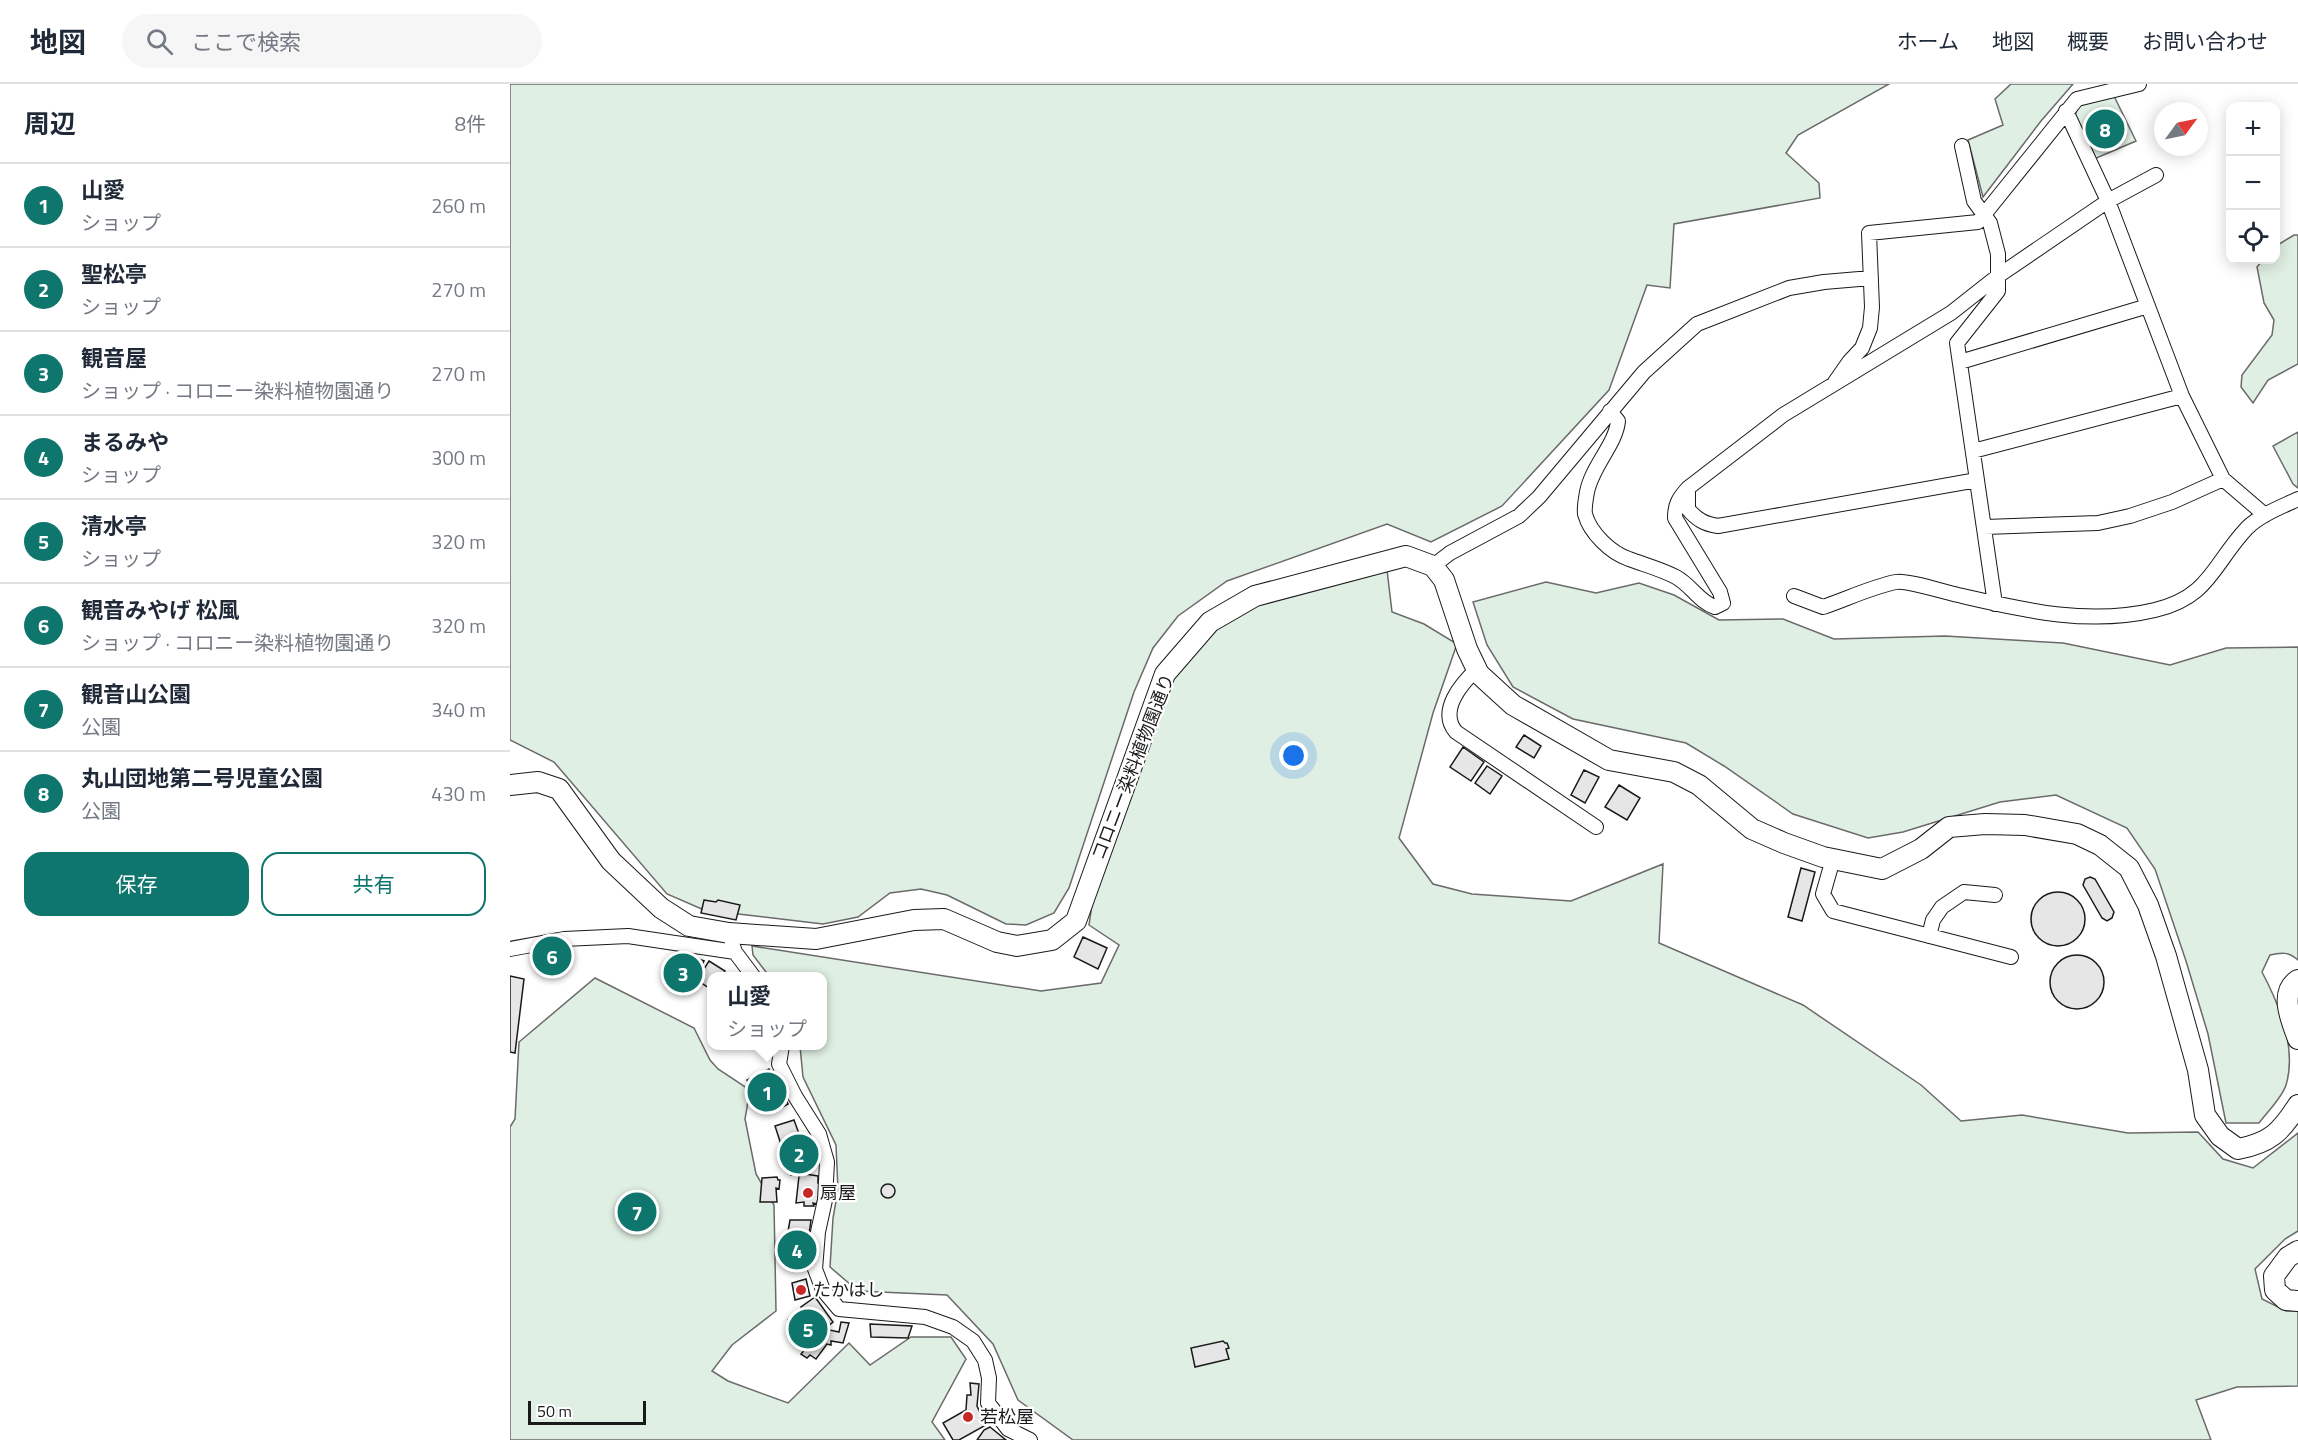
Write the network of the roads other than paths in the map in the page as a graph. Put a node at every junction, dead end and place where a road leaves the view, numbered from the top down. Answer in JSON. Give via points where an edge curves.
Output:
{"nodes":[{"id":1,"x":2139,"y":84,"type":"edge"},
{"id":2,"x":2066,"y":111,"type":"junction"},
{"id":3,"x":1962,"y":146,"type":"dead end"},
{"id":4,"x":2156,"y":175,"type":"dead end"},
{"id":5,"x":2108,"y":201,"type":"junction"},
{"id":6,"x":1984,"y":213,"type":"junction"},
{"id":7,"x":1998,"y":276,"type":"junction"},
{"id":8,"x":1871,"y":278,"type":"junction"},
{"id":9,"x":2148,"y":306,"type":"junction"},
{"id":10,"x":1960,"y":362,"type":"junction"},
{"id":11,"x":1832,"y":386,"type":"junction"},
{"id":12,"x":2182,"y":396,"type":"junction"},
{"id":13,"x":1610,"y":411,"type":"junction"},
{"id":14,"x":1973,"y":450,"type":"junction"},
{"id":15,"x":2223,"y":479,"type":"junction"},
{"id":16,"x":1977,"y":480,"type":"junction"},
{"id":17,"x":1688,"y":488,"type":"junction"},
{"id":18,"x":2298,"y":499,"type":"edge"},
{"id":19,"x":2265,"y":515,"type":"junction"},
{"id":20,"x":1985,"y":527,"type":"junction"},
{"id":21,"x":1433,"y":566,"type":"junction"},
{"id":22,"x":1794,"y":596,"type":"dead end"},
{"id":23,"x":1995,"y":604,"type":"junction"},
{"id":24,"x":1477,"y":669,"type":"junction"},
{"id":25,"x":510,"y":785,"type":"edge"},
{"id":26,"x":1596,"y":827,"type":"dead end"},
{"id":27,"x":1833,"y":859,"type":"junction"},
{"id":28,"x":1995,"y":895,"type":"dead end"},
{"id":29,"x":1929,"y":936,"type":"junction"},
{"id":30,"x":732,"y":942,"type":"junction"},
{"id":31,"x":510,"y":949,"type":"edge"},
{"id":32,"x":2011,"y":957,"type":"dead end"},
{"id":33,"x":751,"y":972,"type":"edge"},
{"id":34,"x":2298,"y":981,"type":"edge"},
{"id":35,"x":2298,"y":1039,"type":"edge"},
{"id":36,"x":781,"y":1050,"type":"edge"},
{"id":37,"x":2298,"y":1105,"type":"edge"},
{"id":38,"x":2298,"y":1251,"type":"edge"},
{"id":39,"x":2298,"y":1301,"type":"edge"},
{"id":40,"x":1030,"y":1440,"type":"edge"}],
"edges":[{"from":1,"to":2,"type":"street","via":[[2077,99]]},
{"from":2,"to":5,"type":"street"},
{"from":2,"to":6,"type":"street"},
{"from":3,"to":6,"type":"street","via":[[1974,201]]},
{"from":4,"to":5,"type":"street"},
{"from":5,"to":7,"type":"street"},
{"from":5,"to":9,"type":"street"},
{"from":6,"to":7,"type":"street","via":[[1998,254]]},
{"from":6,"to":8,"type":"street","via":[[1978,222],[1869,233]]},
{"from":7,"to":10,"type":"street","via":[[1998,291],[1957,343]]},
{"from":7,"to":11,"type":"street","via":[[1951,313]]},
{"from":8,"to":11,"type":"street","via":[[1870,328],[1862,348]]},
{"from":8,"to":13,"type":"street","via":[[1789,288],[1697,324],[1644,372]]},
{"from":9,"to":10,"type":"street"},
{"from":9,"to":12,"type":"street"},
{"from":10,"to":14,"type":"street"},
{"from":11,"to":17,"type":"street","via":[[1783,415]]},
{"from":12,"to":14,"type":"street"},
{"from":12,"to":15,"type":"street"},
{"from":13,"to":17,"type":"street","via":[[1618,428],[1587,490],[1585,514],[1594,532],[1626,559],[1678,578],[1706,604],[1715,607],[1723,603],[1720,592],[1675,518],[1675,508]]},
{"from":13,"to":21,"type":"street","via":[[1554,480],[1518,516],[1450,552]]},
{"from":14,"to":16,"type":"street"},
{"from":15,"to":19,"type":"street"},
{"from":15,"to":20,"type":"street","via":[[2130,516],[2098,523]]},
{"from":16,"to":17,"type":"street","via":[[1718,526],[1694,517],[1688,509]]},
{"from":16,"to":20,"type":"street"},
{"from":18,"to":19,"type":"street"},
{"from":19,"to":23,"type":"street","via":[[2248,527],[2211,578],[2187,599],[2156,610],[2089,618]]},
{"from":20,"to":23,"type":"street"},
{"from":21,"to":24,"type":"street","via":[[1452,598]]},
{"from":21,"to":30,"type":"street","name":"コロニー染料植物園通り","via":[[1406,556],[1376,563],[1255,596],[1210,622],[1165,674],[1076,921],[1052,940],[1017,946],[997,942],[944,918],[816,939]]},
{"from":22,"to":23,"type":"street","via":[[1822,607],[1898,581]]},
{"from":24,"to":26,"type":"street","via":[[1460,685],[1449,713],[1456,732]]},
{"from":24,"to":27,"type":"street","via":[[1513,705],[1609,760],[1674,772],[1699,785],[1752,830]]},
{"from":25,"to":30,"type":"street","name":"コロニー染料植物園通り","via":[[538,782],[559,789],[611,861],[661,908],[689,926]]},
{"from":27,"to":29,"type":"street","via":[[1823,894],[1833,911]]},
{"from":27,"to":37,"type":"street","via":[[1882,869],[1921,849],[1949,827],[1984,824],[2067,832],[2100,845],[2129,868],[2148,905],[2198,1070],[2205,1115],[2220,1136],[2238,1149],[2259,1145],[2273,1136]]},
{"from":28,"to":29,"type":"street","via":[[1964,892],[1942,907]]},
{"from":29,"to":32,"type":"street"},
{"from":30,"to":31,"type":"street","via":[[628,936],[564,939]]},
{"from":30,"to":33,"type":"street"},
{"from":34,"to":35,"type":"street","via":[[2289,994],[2287,1007]]},
{"from":36,"to":40,"type":"street","via":[[779,1064],[819,1134],[827,1162],[815,1269],[823,1290],[839,1308],[925,1317],[953,1327],[973,1341],[985,1360],[988,1402],[1008,1430]]},
{"from":38,"to":39,"type":"street","via":[[2288,1257],[2274,1276],[2275,1290],[2286,1300]]}]}
